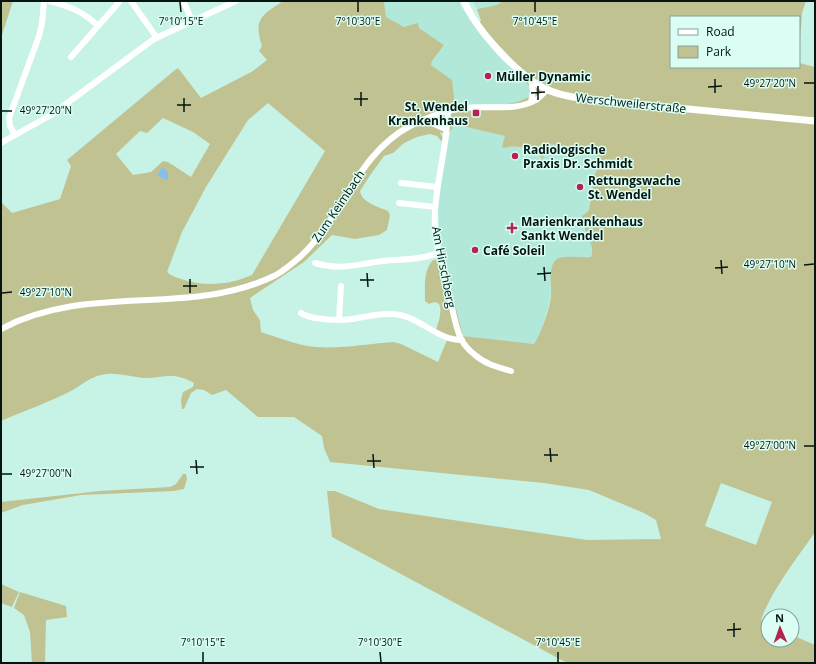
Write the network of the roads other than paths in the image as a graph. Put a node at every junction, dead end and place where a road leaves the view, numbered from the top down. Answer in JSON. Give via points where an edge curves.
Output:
{"nodes":[{"id":1,"x":44,"y":1,"type":"edge"},
{"id":2,"x":50,"y":1,"type":"edge"},
{"id":3,"x":120,"y":1,"type":"edge"},
{"id":4,"x":131,"y":1,"type":"edge"},
{"id":5,"x":183,"y":1,"type":"edge"},
{"id":6,"x":236,"y":1,"type":"edge"},
{"id":7,"x":464,"y":1,"type":"edge"},
{"id":8,"x":192,"y":20,"type":"junction"},
{"id":9,"x":98,"y":26,"type":"junction"},
{"id":10,"x":157,"y":38,"type":"junction"},
{"id":11,"x":71,"y":57,"type":"dead end"},
{"id":12,"x":531,"y":79,"type":"junction"},
{"id":13,"x":545,"y":88,"type":"junction"},
{"id":14,"x":531,"y":100,"type":"junction"},
{"id":15,"x":448,"y":112,"type":"junction"},
{"id":16,"x":441,"y":114,"type":"junction"},
{"id":17,"x":815,"y":121,"type":"edge"},
{"id":18,"x":419,"y":122,"type":"junction"},
{"id":19,"x":443,"y":128,"type":"junction"},
{"id":20,"x":15,"y":135,"type":"junction"},
{"id":21,"x":447,"y":135,"type":"junction"},
{"id":22,"x":1,"y":143,"type":"edge"},
{"id":23,"x":401,"y":183,"type":"dead end"},
{"id":24,"x":437,"y":187,"type":"junction"},
{"id":25,"x":399,"y":203,"type":"dead end"},
{"id":26,"x":435,"y":207,"type":"junction"},
{"id":27,"x":439,"y":253,"type":"junction"},
{"id":28,"x":315,"y":263,"type":"dead end"},
{"id":29,"x":340,"y":286,"type":"dead end"},
{"id":30,"x":301,"y":313,"type":"dead end"},
{"id":31,"x":339,"y":320,"type":"junction"},
{"id":32,"x":1,"y":329,"type":"edge"},
{"id":33,"x":462,"y":340,"type":"junction"},
{"id":34,"x":511,"y":371,"type":"dead end"}],
"edges":[{"from":1,"to":20,"type":"street","via":[[39,36],[9,118]]},
{"from":2,"to":9,"type":"street","via":[[81,12]]},
{"from":3,"to":9,"type":"street"},
{"from":4,"to":10,"type":"street"},
{"from":5,"to":8,"type":"street"},
{"from":6,"to":8,"type":"street"},
{"from":7,"to":12,"type":"main road","name":"Werschweilerstraße","via":[[475,21],[491,41]]},
{"from":8,"to":10,"type":"street"},
{"from":9,"to":11,"type":"street"},
{"from":10,"to":20,"type":"street","via":[[51,115]]},
{"from":12,"to":13,"type":"main road","name":"Werschweilerstraße"},
{"from":12,"to":14,"type":"street"},
{"from":13,"to":14,"type":"street","name":"Zum Keimbach","via":[[537,99]]},
{"from":13,"to":17,"type":"main road","name":"Werschweilerstraße","via":[[572,97],[594,100]]},
{"from":14,"to":15,"type":"street","name":"Zum Keimbach","via":[[521,106],[464,108]]},
{"from":15,"to":16,"type":"street","name":"Zum Keimbach"},
{"from":15,"to":21,"type":"street","name":"Am Hirschberg"},
{"from":16,"to":18,"type":"street","name":"Zum Keimbach"},
{"from":16,"to":19,"type":"street"},
{"from":18,"to":19,"type":"street","via":[[432,123]]},
{"from":18,"to":32,"type":"street","name":"Zum Keimbach","via":[[399,132],[374,154],[312,245],[294,263],[277,274],[236,290],[201,296],[94,302],[57,309],[36,314]]},
{"from":19,"to":21,"type":"street"},
{"from":20,"to":22,"type":"street"},
{"from":21,"to":24,"type":"street","name":"Am Hirschberg"},
{"from":23,"to":24,"type":"street"},
{"from":24,"to":26,"type":"street","name":"Am Hirschberg"},
{"from":25,"to":26,"type":"street"},
{"from":26,"to":27,"type":"street","name":"Am Hirschberg"},
{"from":27,"to":28,"type":"street","via":[[423,258],[332,267]]},
{"from":27,"to":33,"type":"street","name":"Am Hirschberg"},
{"from":29,"to":31,"type":"street"},
{"from":30,"to":31,"type":"street","via":[[322,319]]},
{"from":31,"to":33,"type":"street","via":[[384,314],[401,315],[448,338]]},
{"from":33,"to":34,"type":"street","name":"Am Hirschberg","via":[[475,356],[490,365]]}]}
